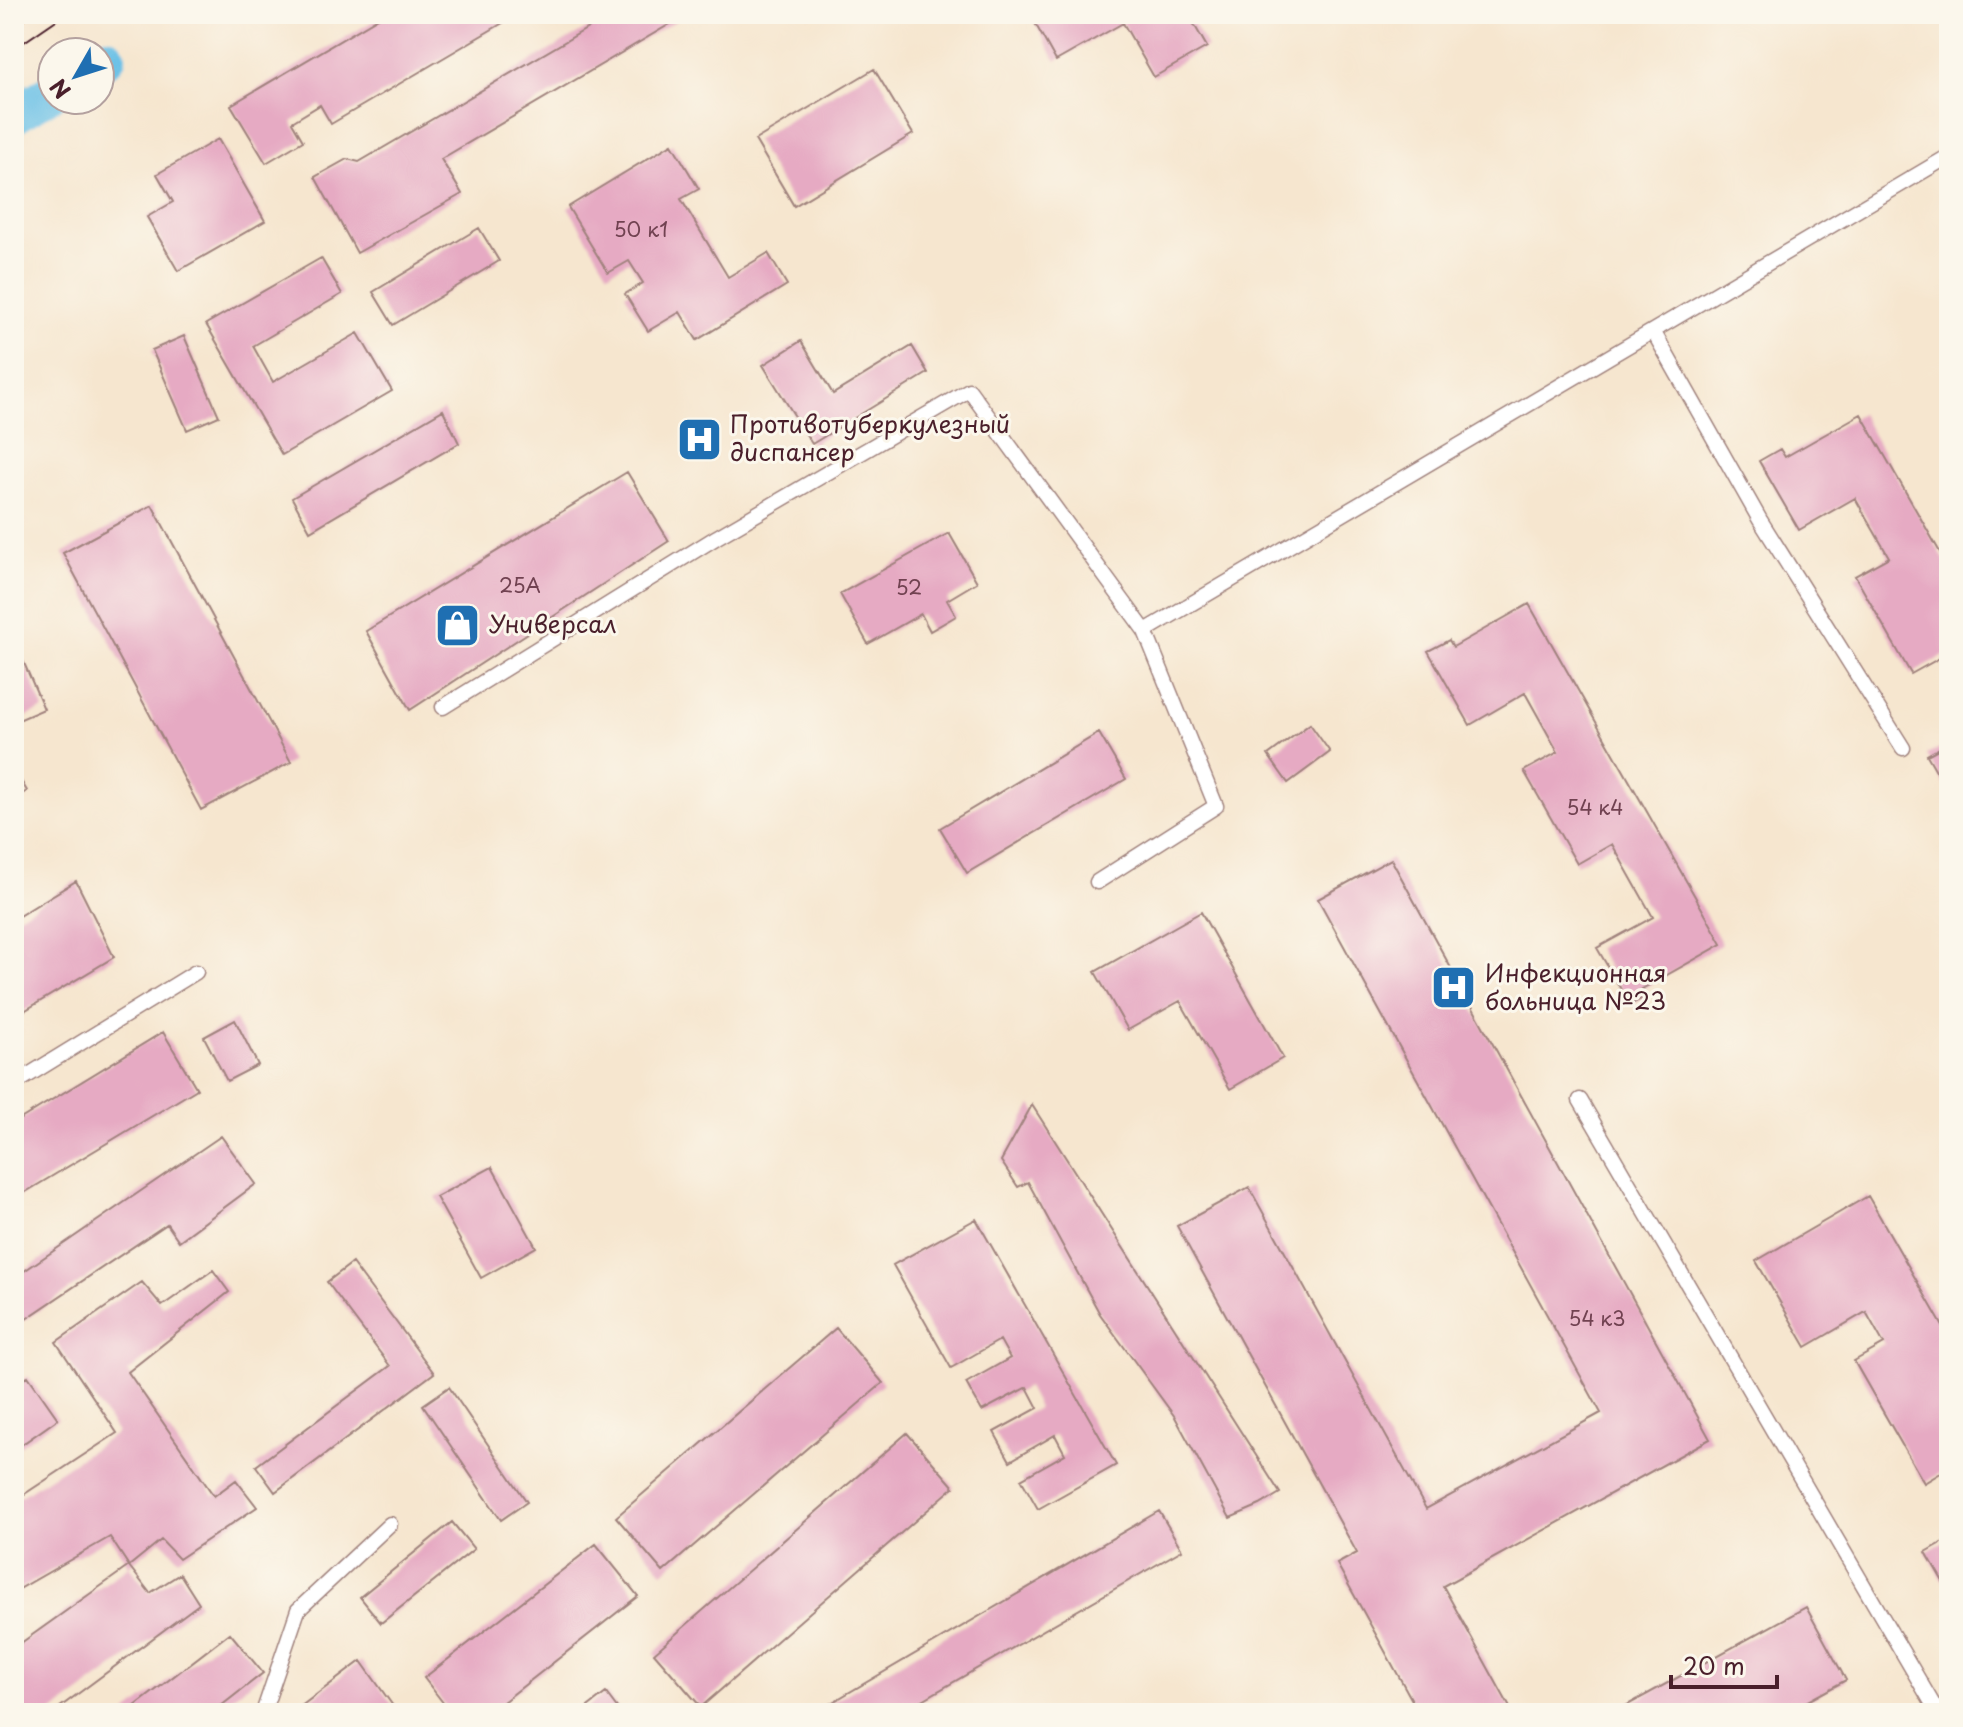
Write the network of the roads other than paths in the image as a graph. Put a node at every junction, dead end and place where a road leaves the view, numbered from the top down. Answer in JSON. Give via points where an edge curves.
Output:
{"nodes":[{"id":1,"x":1949,"y":156,"type":"edge"},
{"id":2,"x":1653,"y":331,"type":"junction"},
{"id":3,"x":1145,"y":631,"type":"junction"},
{"id":4,"x":443,"y":707,"type":"dead end"},
{"id":5,"x":1903,"y":748,"type":"dead end"},
{"id":6,"x":1097,"y":882,"type":"dead end"},
{"id":7,"x":196,"y":972,"type":"dead end"},
{"id":8,"x":14,"y":1084,"type":"edge"},
{"id":9,"x":1580,"y":1100,"type":"dead end"},
{"id":10,"x":390,"y":1524,"type":"dead end"},
{"id":11,"x":263,"y":1713,"type":"edge"},
{"id":12,"x":1938,"y":1713,"type":"edge"}],
"edges":[{"from":1,"to":2,"type":"lane"},
{"from":2,"to":3,"type":"lane"},
{"from":2,"to":5,"type":"lane","via":[[1760,520]]},
{"from":3,"to":4,"type":"lane","via":[[969,390],[717,537]]},
{"from":3,"to":6,"type":"lane","via":[[1216,806]]},
{"from":7,"to":8,"type":"lane"},
{"from":9,"to":12,"type":"lane"},
{"from":10,"to":11,"type":"lane","via":[[298,1610]]}]}
